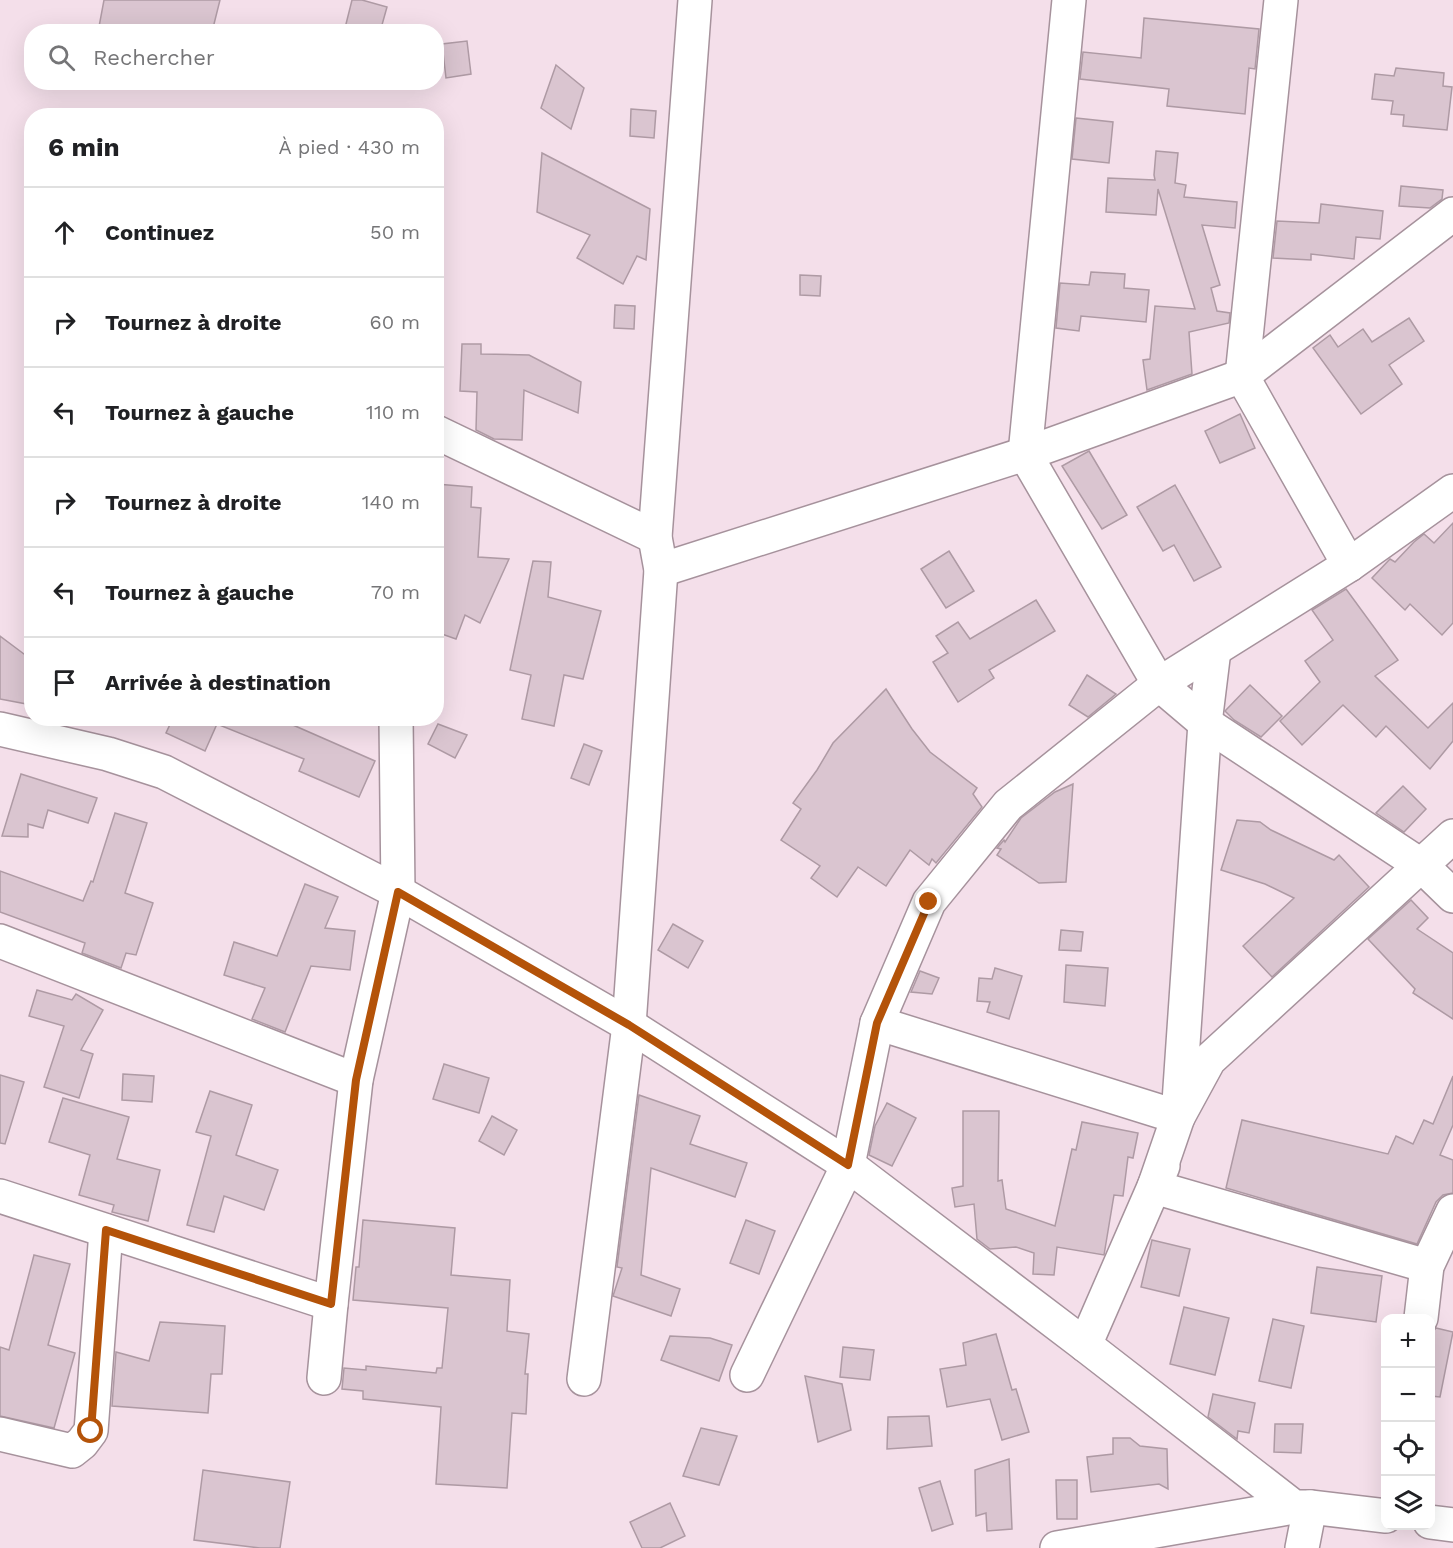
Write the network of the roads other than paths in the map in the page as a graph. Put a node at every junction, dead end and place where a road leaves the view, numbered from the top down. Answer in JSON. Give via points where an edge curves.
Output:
{"nodes":[{"id":1,"x":695,"y":0,"type":"edge"},
{"id":2,"x":1069,"y":0,"type":"edge"},
{"id":3,"x":1281,"y":0,"type":"edge"},
{"id":4,"x":1453,"y":214,"type":"edge"},
{"id":5,"x":1242,"y":376,"type":"junction"},
{"id":6,"x":444,"y":436,"type":"edge"},
{"id":7,"x":1025,"y":454,"type":"junction"},
{"id":8,"x":1453,"y":491,"type":"edge"},
{"id":9,"x":655,"y":537,"type":"junction"},
{"id":10,"x":1349,"y":565,"type":"junction"},
{"id":11,"x":661,"y":570,"type":"junction"},
{"id":12,"x":1214,"y":650,"type":"junction"},
{"id":13,"x":1159,"y":684,"type":"junction"},
{"id":14,"x":1205,"y":723,"type":"junction"},
{"id":15,"x":396,"y":726,"type":"edge"},
{"id":16,"x":0,"y":729,"type":"edge"},
{"id":17,"x":1453,"y":836,"type":"edge"},
{"id":18,"x":1422,"y":866,"type":"junction"},
{"id":19,"x":398,"y":892,"type":"junction"},
{"id":20,"x":1453,"y":896,"type":"edge"},
{"id":21,"x":0,"y":941,"type":"edge"},
{"id":22,"x":877,"y":1023,"type":"junction"},
{"id":23,"x":629,"y":1025,"type":"junction"},
{"id":24,"x":1209,"y":1060,"type":"junction"},
{"id":25,"x":356,"y":1080,"type":"junction"},
{"id":26,"x":1178,"y":1117,"type":"junction"},
{"id":27,"x":848,"y":1165,"type":"junction"},
{"id":28,"x":1154,"y":1187,"type":"junction"},
{"id":29,"x":0,"y":1196,"type":"edge"},
{"id":30,"x":1453,"y":1211,"type":"edge"},
{"id":31,"x":106,"y":1230,"type":"junction"},
{"id":32,"x":1428,"y":1266,"type":"junction"},
{"id":33,"x":331,"y":1304,"type":"junction"},
{"id":34,"x":1422,"y":1314,"type":"edge"},
{"id":35,"x":1085,"y":1345,"type":"junction"},
{"id":36,"x":747,"y":1375,"type":"dead end"},
{"id":37,"x":324,"y":1378,"type":"dead end"},
{"id":38,"x":584,"y":1378,"type":"dead end"},
{"id":39,"x":0,"y":1434,"type":"edge"},
{"id":40,"x":1302,"y":1507,"type":"junction"},
{"id":41,"x":1381,"y":1515,"type":"edge"},
{"id":42,"x":1435,"y":1523,"type":"edge"},
{"id":43,"x":1453,"y":1525,"type":"edge"},
{"id":44,"x":1058,"y":1548,"type":"edge"},
{"id":45,"x":1302,"y":1548,"type":"edge"}],
"edges":[{"from":1,"to":9,"type":"street"},
{"from":2,"to":7,"type":"street"},
{"from":3,"to":5,"type":"street"},
{"from":4,"to":5,"type":"street"},
{"from":5,"to":7,"type":"street"},
{"from":5,"to":10,"type":"street"},
{"from":6,"to":9,"type":"street"},
{"from":7,"to":11,"type":"street"},
{"from":7,"to":13,"type":"street"},
{"from":8,"to":10,"type":"street"},
{"from":9,"to":11,"type":"street"},
{"from":10,"to":12,"type":"street"},
{"from":11,"to":23,"type":"street"},
{"from":12,"to":13,"type":"street"},
{"from":12,"to":14,"type":"street"},
{"from":13,"to":14,"type":"street"},
{"from":13,"to":22,"type":"street","via":[[1008,805],[929,902]]},
{"from":14,"to":18,"type":"street"},
{"from":14,"to":26,"type":"street"},
{"from":15,"to":19,"type":"street"},
{"from":16,"to":19,"type":"street","via":[[108,754],[164,772]]},
{"from":17,"to":18,"type":"street"},
{"from":18,"to":20,"type":"street"},
{"from":18,"to":24,"type":"street"},
{"from":19,"to":23,"type":"street"},
{"from":19,"to":25,"type":"street"},
{"from":21,"to":25,"type":"street"},
{"from":22,"to":26,"type":"street"},
{"from":22,"to":27,"type":"street"},
{"from":23,"to":27,"type":"street"},
{"from":23,"to":38,"type":"street"},
{"from":24,"to":26,"type":"street"},
{"from":24,"to":28,"type":"street"},
{"from":25,"to":33,"type":"street"},
{"from":26,"to":28,"type":"street"},
{"from":27,"to":35,"type":"street"},
{"from":27,"to":36,"type":"street"},
{"from":28,"to":32,"type":"street"},
{"from":28,"to":35,"type":"street"},
{"from":29,"to":31,"type":"street"},
{"from":30,"to":32,"type":"street"},
{"from":31,"to":33,"type":"street"},
{"from":31,"to":39,"type":"street","via":[[91,1431],[72,1451]]},
{"from":32,"to":34,"type":"street"},
{"from":33,"to":37,"type":"street"},
{"from":35,"to":40,"type":"street"},
{"from":40,"to":41,"type":"street"},
{"from":40,"to":44,"type":"street"},
{"from":40,"to":45,"type":"street"},
{"from":42,"to":43,"type":"street"}]}
